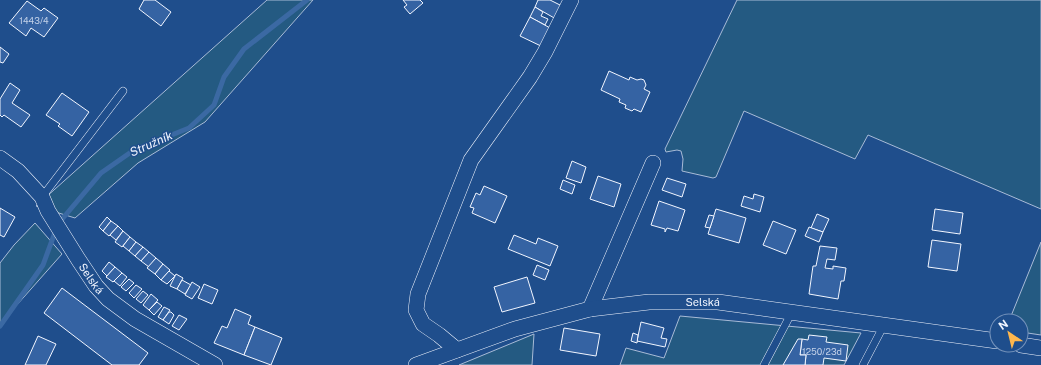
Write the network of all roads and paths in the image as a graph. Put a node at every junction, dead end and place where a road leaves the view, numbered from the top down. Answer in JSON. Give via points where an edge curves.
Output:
{"nodes":[{"id":1,"x":571,"y":0,"type":"edge"},
{"id":2,"x":123,"y":91,"type":"dead end"},
{"id":3,"x":0,"y":158,"type":"edge"},
{"id":4,"x":653,"y":163,"type":"dead end"},
{"id":5,"x":45,"y":204,"type":"junction"},
{"id":6,"x":590,"y":309,"type":"junction"},
{"id":7,"x":792,"y":312,"type":"junction"},
{"id":8,"x":884,"y":325,"type":"junction"},
{"id":9,"x":989,"y":340,"type":"edge"},
{"id":10,"x":1029,"y":346,"type":"edge"},
{"id":11,"x":1041,"y":348,"type":"edge"},
{"id":12,"x":456,"y":350,"type":"junction"},
{"id":13,"x":215,"y":365,"type":"edge"},
{"id":14,"x":416,"y":365,"type":"edge"},
{"id":15,"x":764,"y":365,"type":"edge"},
{"id":16,"x":863,"y":365,"type":"edge"}],
"edges":[{"from":1,"to":12,"type":"street","via":[[530,77],[471,160],[418,294],[416,310],[423,324]]},
{"from":2,"to":5,"type":"lane"},
{"from":3,"to":5,"type":"street","name":"Selská","via":[[18,171]]},
{"from":4,"to":6,"type":"street"},
{"from":5,"to":13,"type":"street","name":"Selská","via":[[96,286],[108,299],[135,319]]},
{"from":6,"to":7,"type":"street","name":"Selská","via":[[649,302],[718,302]]},
{"from":6,"to":12,"type":"street","name":"Selská","via":[[515,329]]},
{"from":7,"to":8,"type":"street","name":"Selská"},
{"from":7,"to":15,"type":"lane"},
{"from":8,"to":9,"type":"street","name":"Selská"},
{"from":8,"to":16,"type":"lane"},
{"from":10,"to":11,"type":"street"},
{"from":12,"to":14,"type":"street","name":"Selská"}]}
